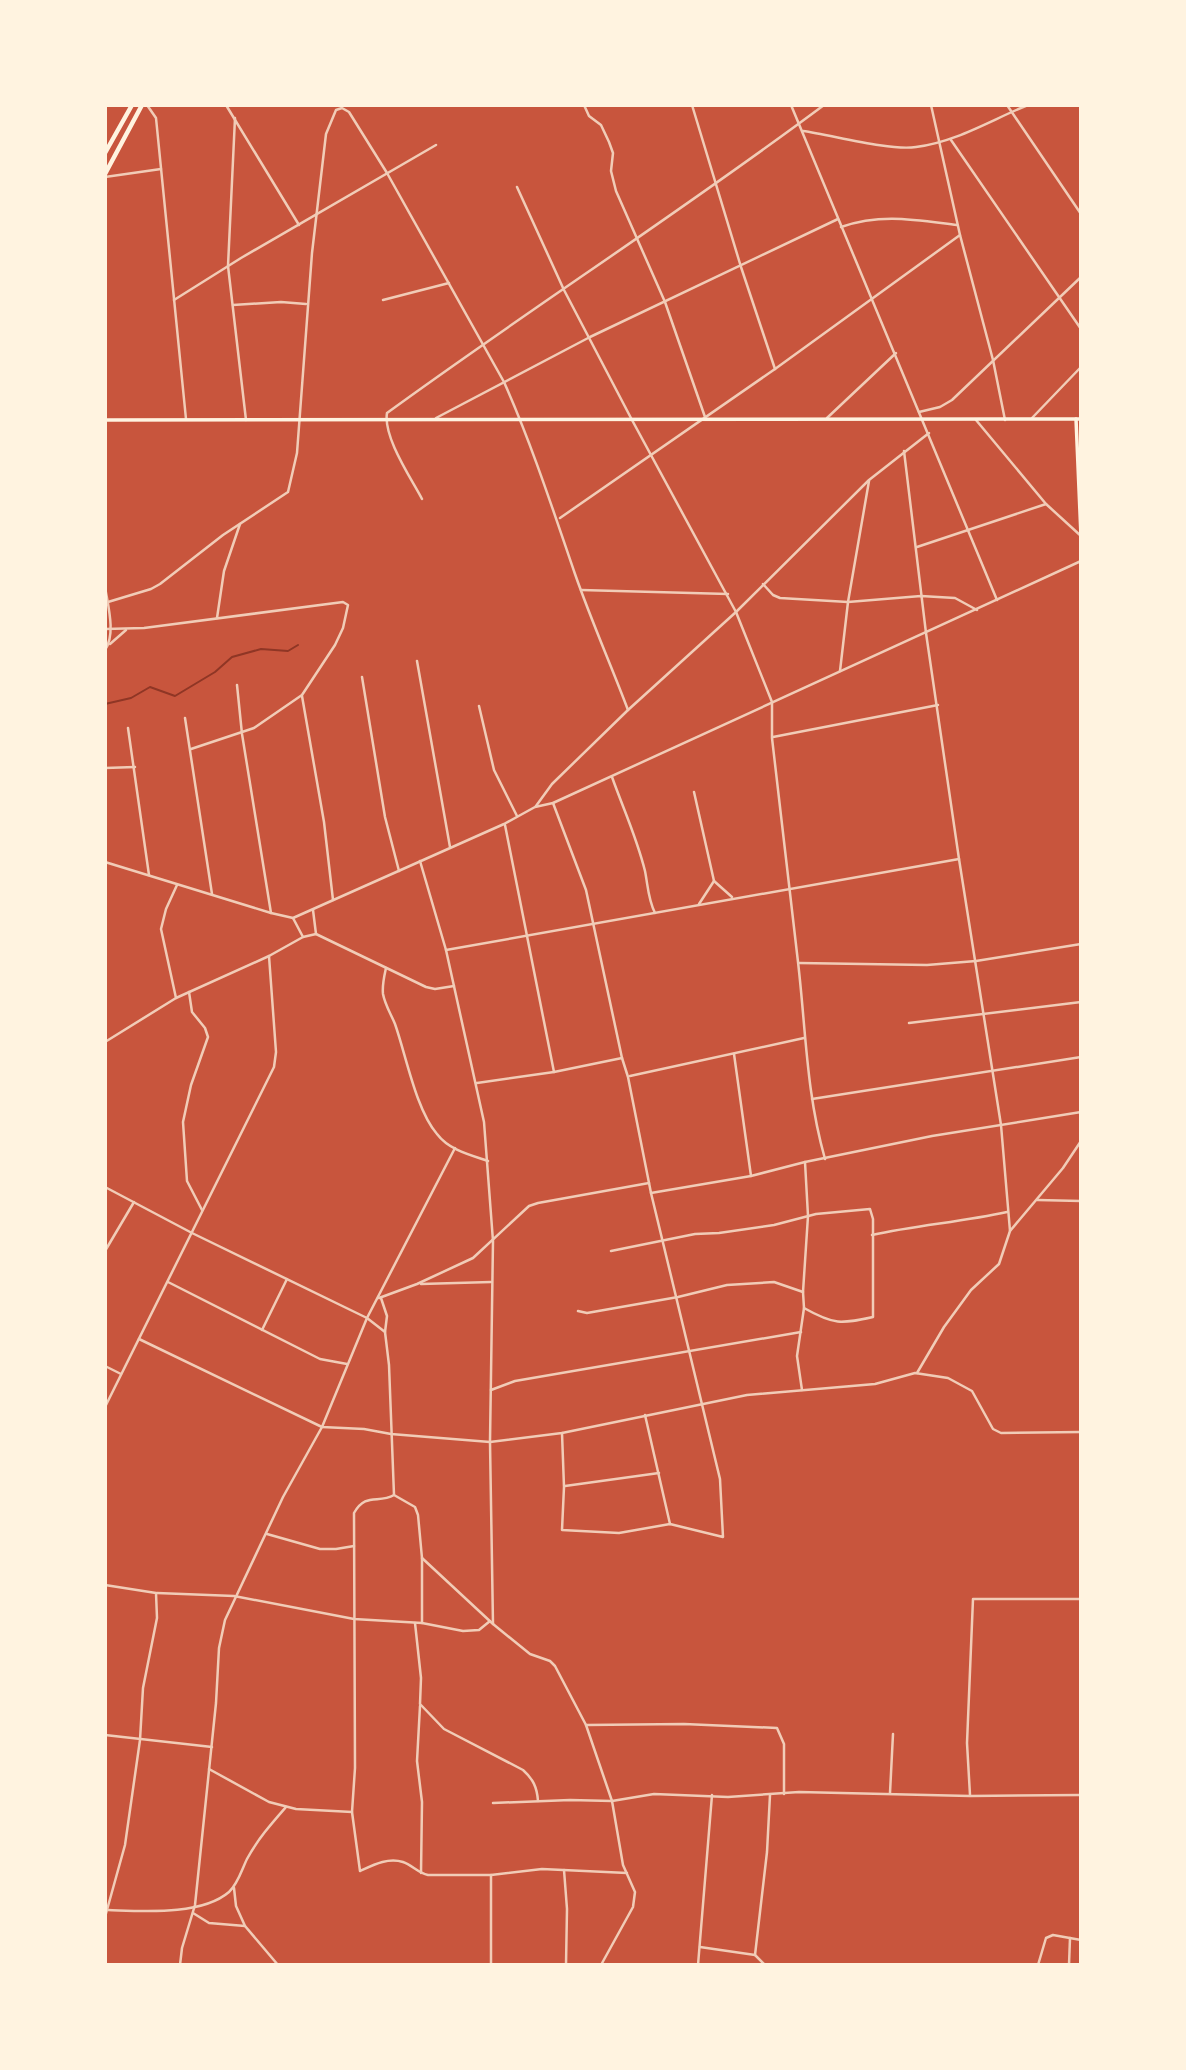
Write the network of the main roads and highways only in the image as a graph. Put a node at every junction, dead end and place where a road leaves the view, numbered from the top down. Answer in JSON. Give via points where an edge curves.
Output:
{"nodes":[{"id":1,"x":131,"y":105,"type":"edge"},
{"id":2,"x":142,"y":105,"type":"edge"},
{"id":3,"x":105,"y":153,"type":"edge"},
{"id":4,"x":105,"y":175,"type":"edge"},
{"id":5,"x":1079,"y":419,"type":"edge"},
{"id":6,"x":105,"y":420,"type":"edge"},
{"id":7,"x":1081,"y":536,"type":"edge"}],
"edges":[{"from":1,"to":3,"type":"highway"},
{"from":2,"to":4,"type":"highway"},
{"from":5,"to":6,"type":"main road"},
{"from":5,"to":7,"type":"main road"}]}
